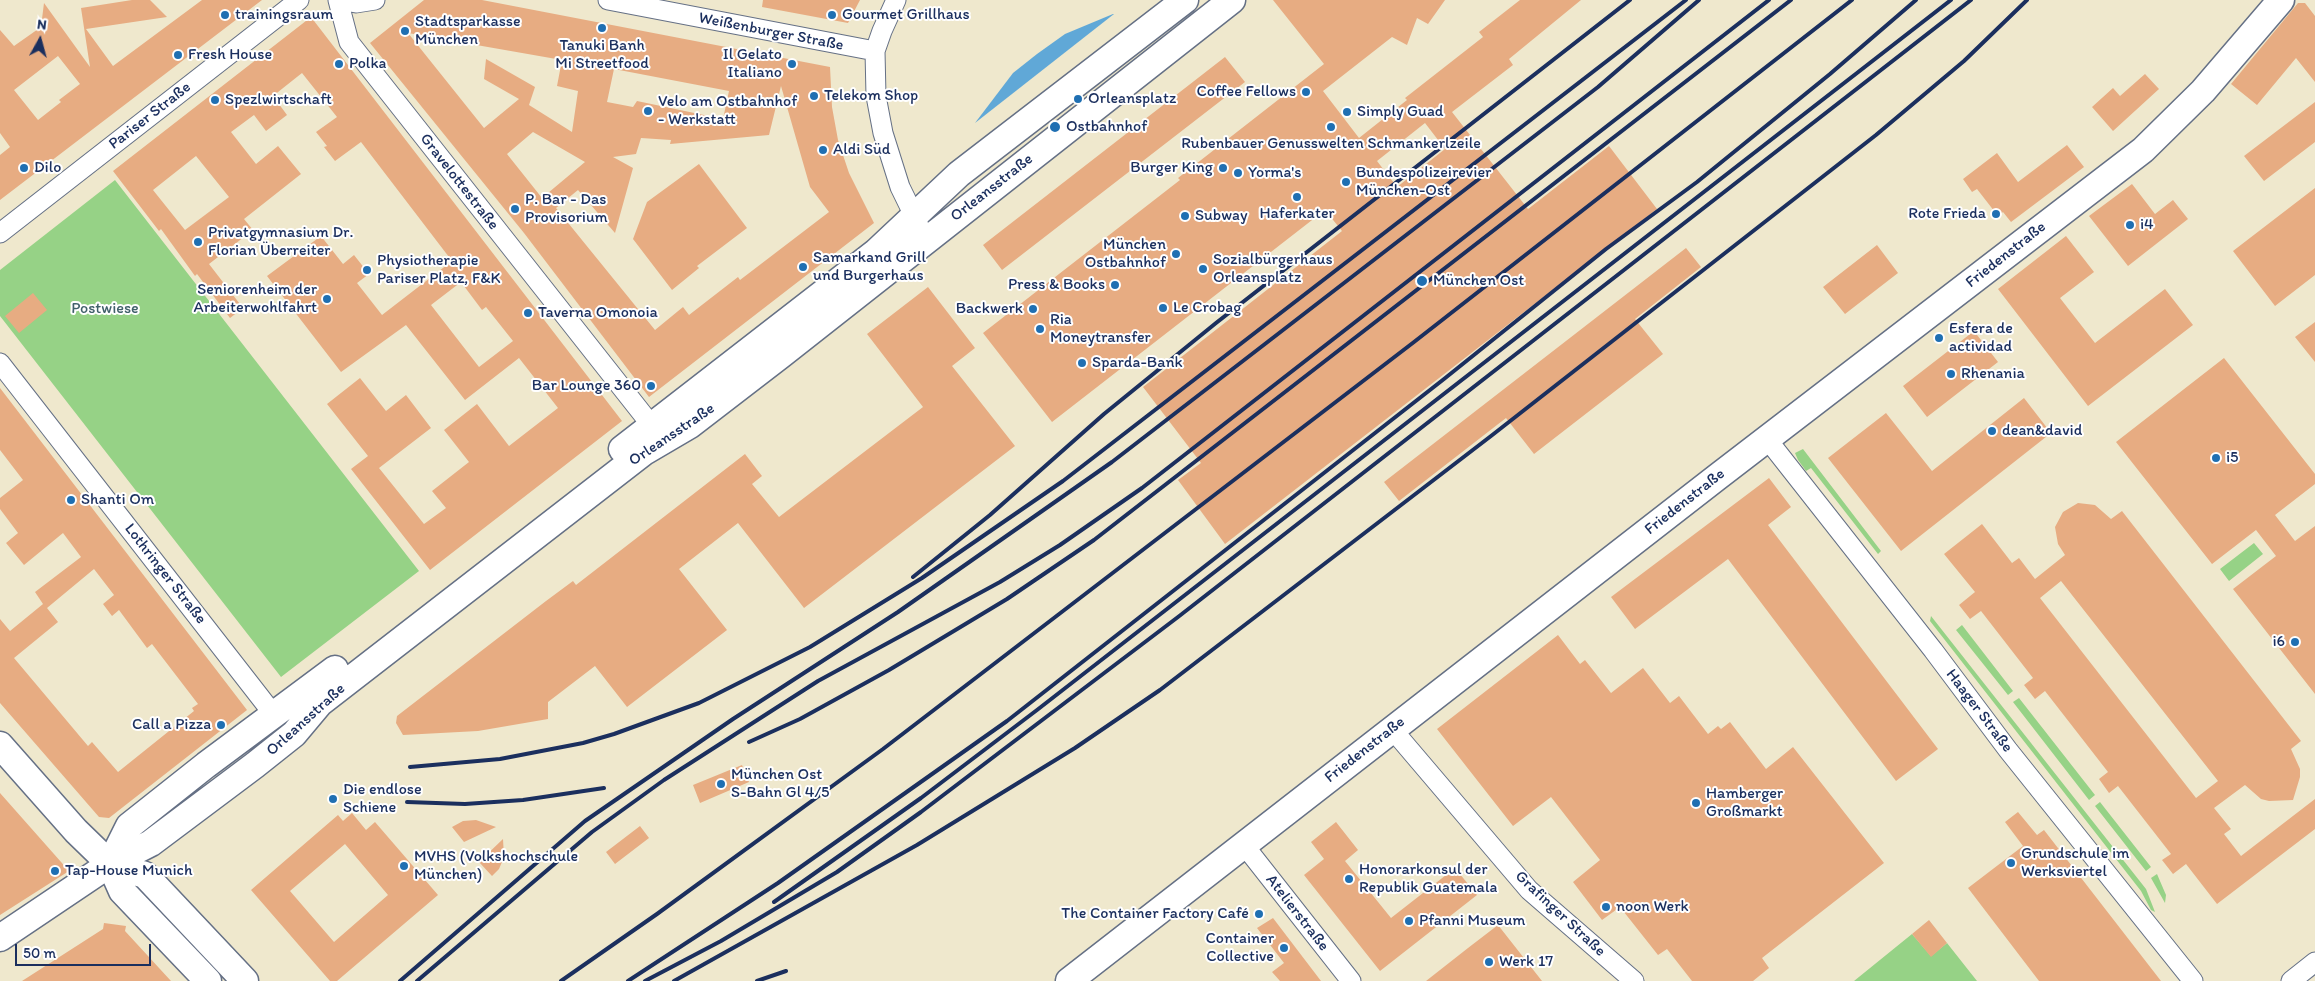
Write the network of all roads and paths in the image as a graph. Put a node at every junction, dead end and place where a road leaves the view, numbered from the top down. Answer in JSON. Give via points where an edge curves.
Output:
{"nodes":[{"id":1,"x":299,"y":0,"type":"edge"},
{"id":2,"x":339,"y":0,"type":"edge"},
{"id":3,"x":375,"y":0,"type":"edge"},
{"id":4,"x":608,"y":0,"type":"edge"},
{"id":5,"x":896,"y":0,"type":"edge"},
{"id":6,"x":1185,"y":0,"type":"edge"},
{"id":7,"x":1232,"y":0,"type":"edge"},
{"id":8,"x":2281,"y":0,"type":"edge"},
{"id":9,"x":875,"y":52,"type":"junction"},
{"id":10,"x":915,"y":214,"type":"junction"},
{"id":11,"x":0,"y":233,"type":"edge"},
{"id":12,"x":924,"y":241,"type":"junction"},
{"id":13,"x":0,"y":363,"type":"edge"},
{"id":14,"x":659,"y":432,"type":"junction"},
{"id":15,"x":1767,"y":439,"type":"junction"},
{"id":16,"x":274,"y":715,"type":"junction"},
{"id":17,"x":1392,"y":729,"type":"junction"},
{"id":18,"x":0,"y":746,"type":"edge"},
{"id":19,"x":1244,"y":845,"type":"junction"},
{"id":20,"x":110,"y":864,"type":"junction"},
{"id":21,"x":0,"y":938,"type":"edge"},
{"id":22,"x":2315,"y":962,"type":"edge"},
{"id":23,"x":208,"y":981,"type":"edge"},
{"id":24,"x":245,"y":981,"type":"edge"},
{"id":25,"x":1069,"y":981,"type":"edge"},
{"id":26,"x":1350,"y":981,"type":"edge"},
{"id":27,"x":1634,"y":981,"type":"edge"},
{"id":28,"x":2193,"y":981,"type":"edge"},
{"id":29,"x":2291,"y":981,"type":"edge"}],
"edges":[{"from":1,"to":11,"type":"street","name":"Pariser Straße"},
{"from":2,"to":3,"type":"street","via":[[356,3]]},
{"from":2,"to":14,"type":"street","name":"Gravelottestraße","via":[[349,42]]},
{"from":4,"to":9,"type":"street","name":"Weißenburger Straße"},
{"from":5,"to":9,"type":"street"},
{"from":6,"to":10,"type":"main road","name":"Orleansstraße","via":[[959,174]]},
{"from":7,"to":12,"type":"main road","name":"Orleansstraße"},
{"from":8,"to":15,"type":"main road","name":"Friedenstraße","via":[[2203,91],[2143,150]]},
{"from":9,"to":10,"type":"street","via":[[876,96],[883,133],[900,187]]},
{"from":10,"to":12,"type":"street"},
{"from":10,"to":14,"type":"main road","name":"Orleansstraße","via":[[876,252]]},
{"from":12,"to":14,"type":"main road","name":"Orleansstraße","via":[[690,425]]},
{"from":13,"to":16,"type":"street","name":"Lothringer Straße"},
{"from":14,"to":16,"type":"main road","name":"Orleansstraße"},
{"from":14,"to":20,"type":"main road","name":"Orleansstraße","via":[[644,452],[320,703],[294,734],[255,765],[151,842]]},
{"from":15,"to":17,"type":"main road","name":"Friedenstraße"},
{"from":15,"to":28,"type":"street","name":"Haager Straße","via":[[2008,750]]},
{"from":16,"to":20,"type":"main road","name":"Orleansstraße","via":[[129,826]]},
{"from":17,"to":19,"type":"main road","name":"Friedenstraße"},
{"from":17,"to":27,"type":"street","name":"Grafinger Straße","via":[[1529,890]]},
{"from":18,"to":20,"type":"main road"},
{"from":19,"to":25,"type":"main road","name":"Friedenstraße"},
{"from":19,"to":26,"type":"street","name":"Atelierstraße"},
{"from":20,"to":21,"type":"main road","name":"Orleansstraße"},
{"from":20,"to":23,"type":"main road","via":[[122,891]]},
{"from":20,"to":24,"type":"main road","via":[[145,875]]},
{"from":22,"to":29,"type":"street"}]}
